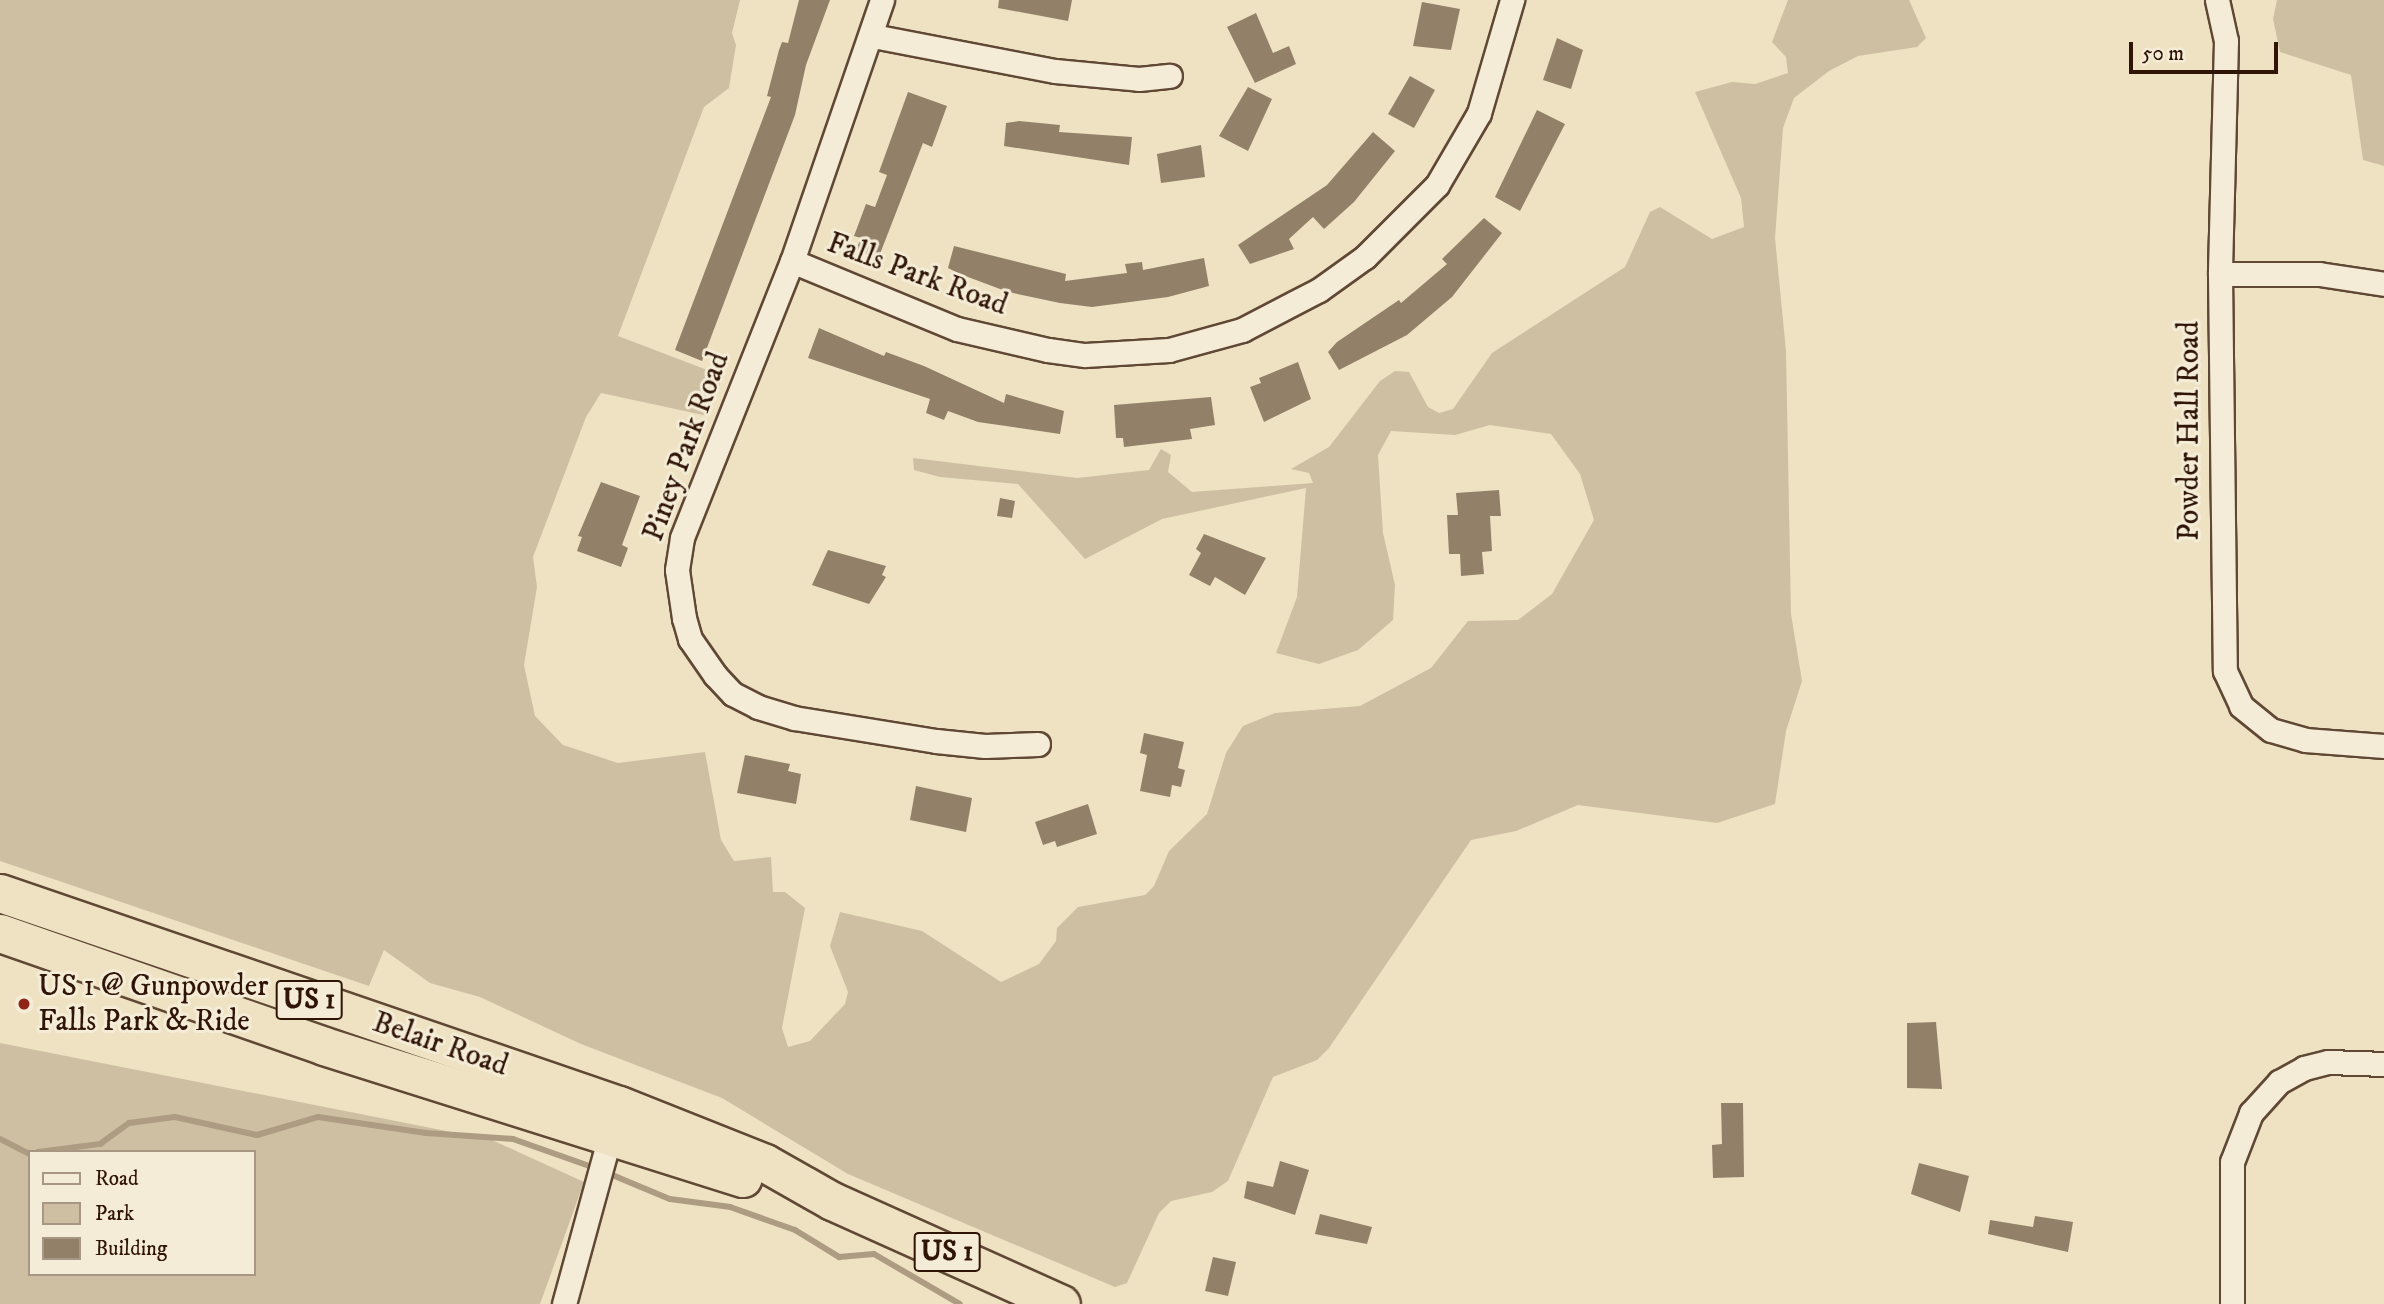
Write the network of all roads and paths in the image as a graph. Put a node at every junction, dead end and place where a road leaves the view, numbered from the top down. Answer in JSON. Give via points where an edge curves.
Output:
{"nodes":[{"id":1,"x":882,"y":0,"type":"edge"},
{"id":2,"x":1512,"y":0,"type":"edge"},
{"id":3,"x":2217,"y":0,"type":"edge"},
{"id":4,"x":873,"y":36,"type":"junction"},
{"id":5,"x":1170,"y":76,"type":"dead end"},
{"id":6,"x":792,"y":261,"type":"junction"},
{"id":7,"x":2221,"y":274,"type":"junction"},
{"id":8,"x":2384,"y":284,"type":"edge"},
{"id":9,"x":1038,"y":744,"type":"dead end"},
{"id":10,"x":2384,"y":746,"type":"edge"},
{"id":11,"x":0,"y":892,"type":"edge"},
{"id":12,"x":0,"y":933,"type":"edge"},
{"id":13,"x":2384,"y":1064,"type":"edge"},
{"id":14,"x":608,"y":1146,"type":"junction"},
{"id":15,"x":564,"y":1304,"type":"edge"},
{"id":16,"x":1061,"y":1304,"type":"edge"},
{"id":17,"x":2232,"y":1304,"type":"edge"}],
"edges":[{"from":1,"to":4,"type":"street","name":"Piney Park Road"},
{"from":2,"to":6,"type":"street","name":"Falls Park Road","via":[[1479,113],[1437,185],[1365,257],[1309,295],[1242,330],[1169,350],[1085,355],[1048,351],[957,329]]},
{"from":3,"to":7,"type":"street","name":"Powder Hall Road","via":[[2226,41]]},
{"from":4,"to":5,"type":"street","via":[[1055,71],[1139,79]]},
{"from":4,"to":6,"type":"street","name":"Piney Park Road"},
{"from":6,"to":9,"type":"street","name":"Piney Park Road","via":[[682,538],[677,570],[690,639],[733,694],[782,714],[936,741],[985,746]]},
{"from":7,"to":8,"type":"street","via":[[2319,274]]},
{"from":7,"to":10,"type":"street","name":"Powder Hall Road","via":[[2225,671],[2241,706],[2271,730],[2305,740]]},
{"from":11,"to":14,"type":"highway","name":"Belair Road","number":"US 1"},
{"from":12,"to":14,"type":"highway","name":"Belair Road","number":"US 1"},
{"from":13,"to":17,"type":"street","via":[[2328,1062],[2304,1068],[2279,1082],[2251,1113],[2232,1162]]},
{"from":14,"to":15,"type":"street"},
{"from":14,"to":16,"type":"highway","name":"Belair Road","number":"US 1","via":[[765,1163],[832,1201]]}]}
